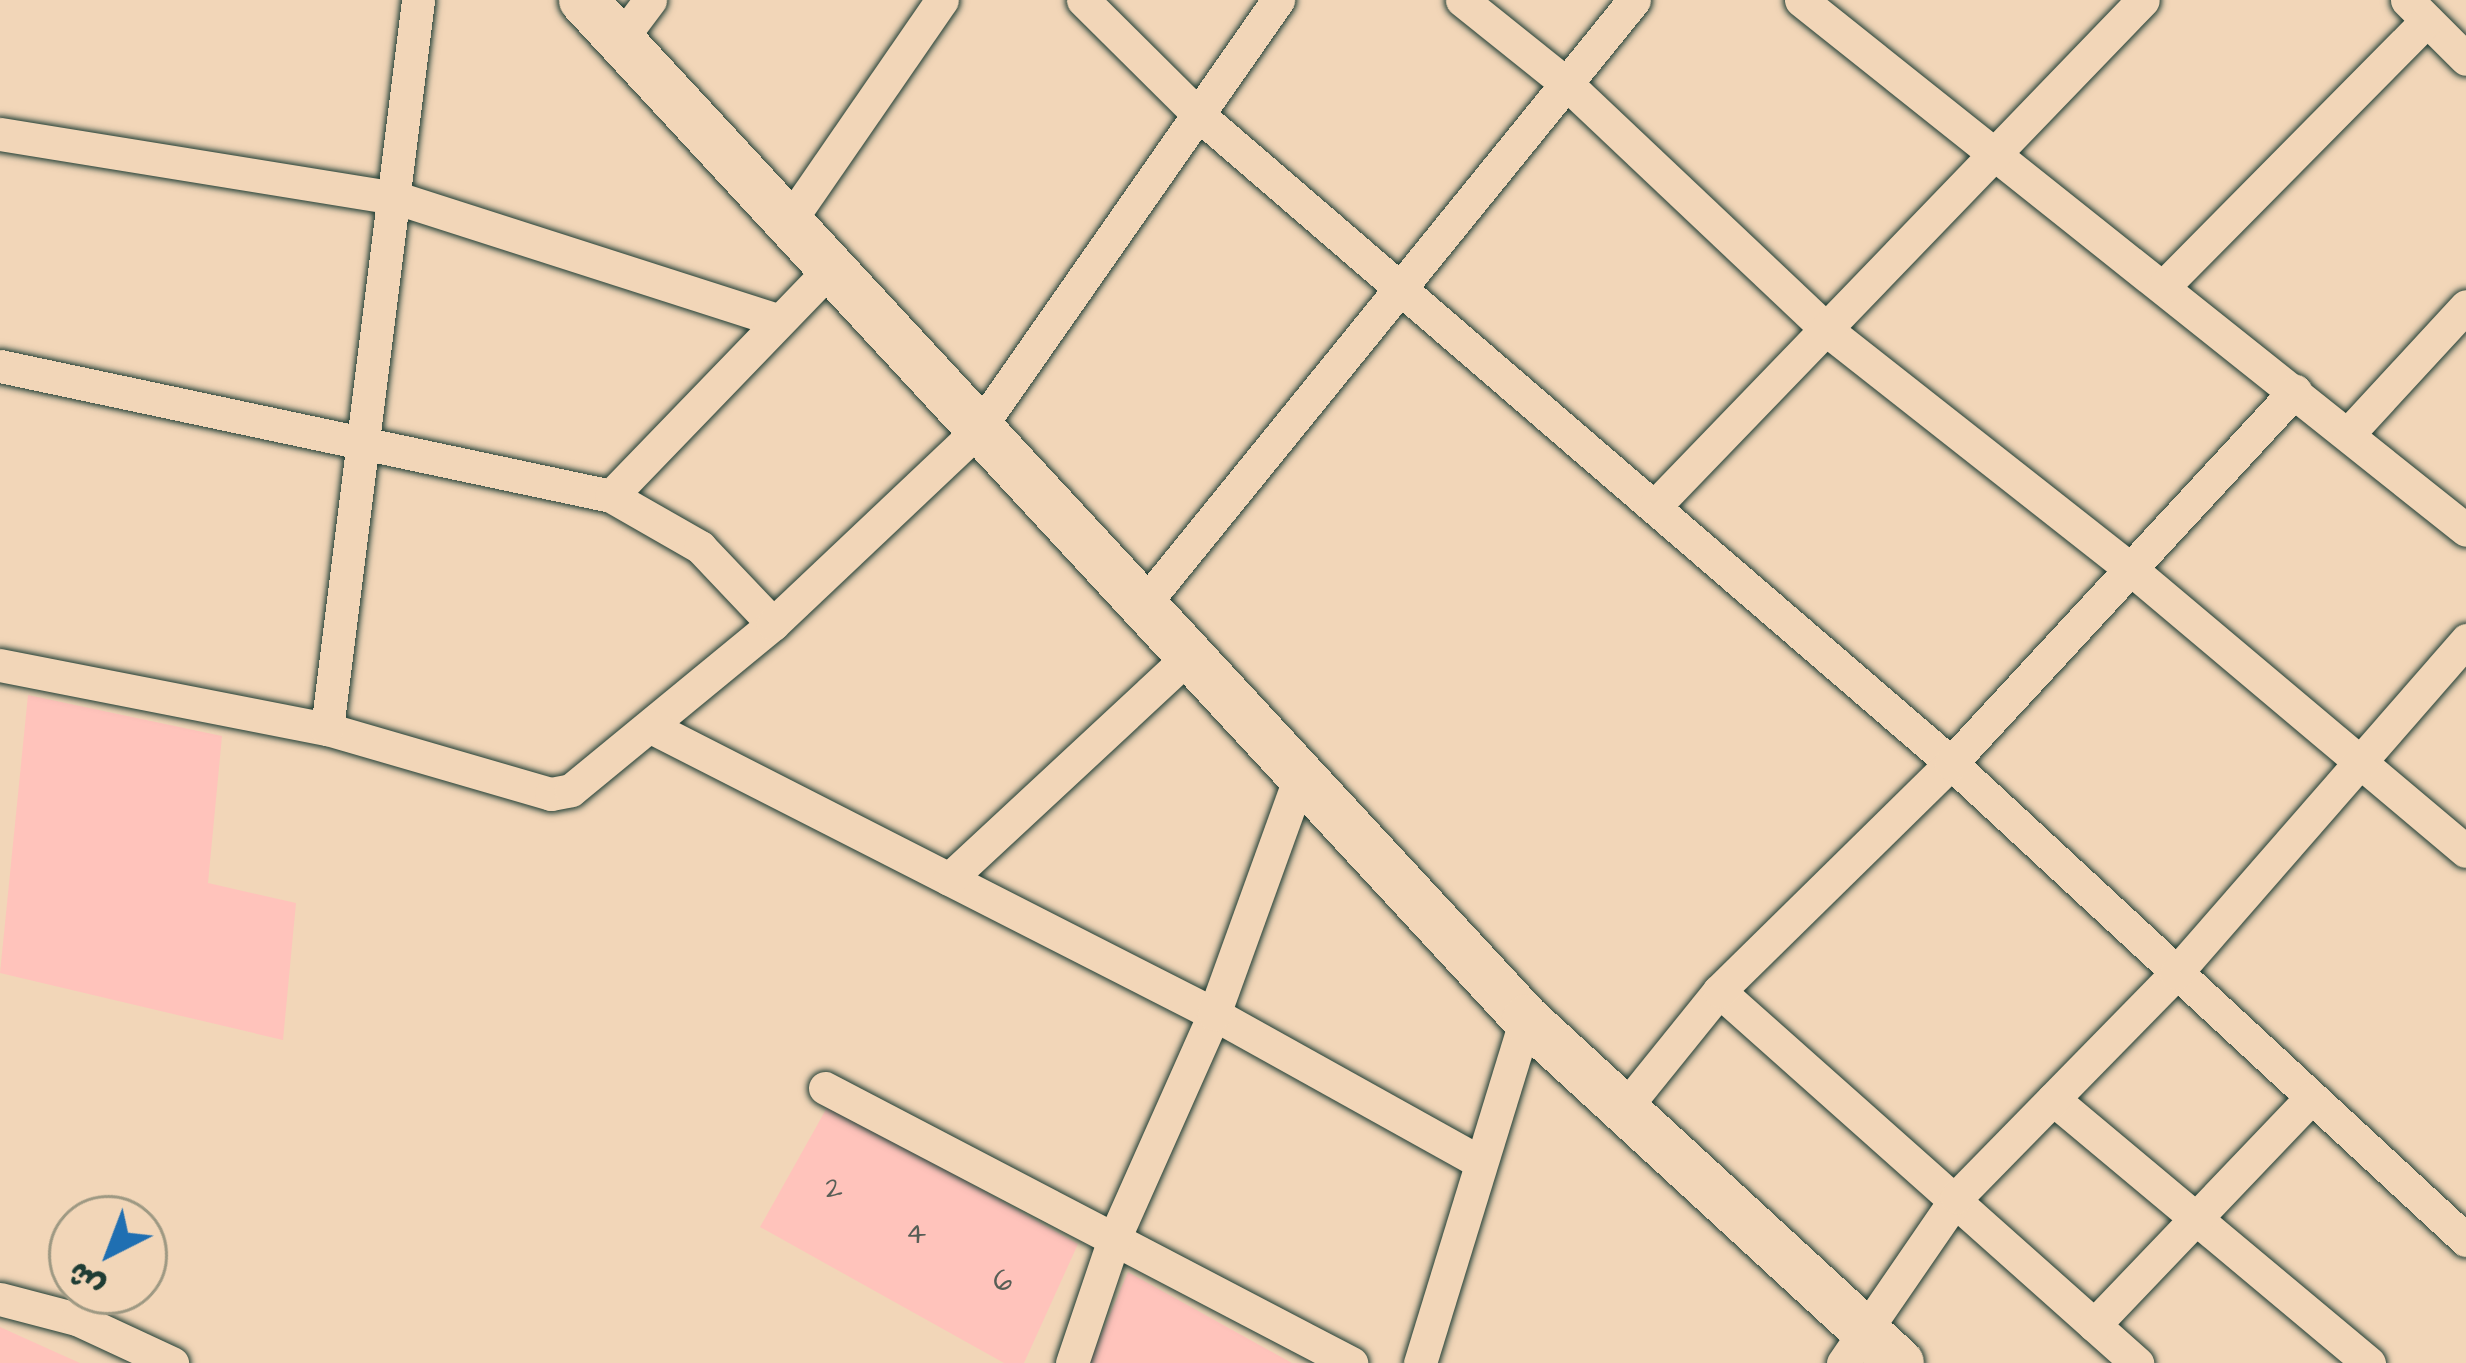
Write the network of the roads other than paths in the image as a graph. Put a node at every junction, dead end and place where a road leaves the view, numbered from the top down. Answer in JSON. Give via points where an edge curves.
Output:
{"nodes":[{"id":1,"x":418,"y":0,"type":"edge"},
{"id":2,"x":583,"y":0,"type":"edge"},
{"id":3,"x":650,"y":0,"type":"edge"},
{"id":4,"x":942,"y":0,"type":"edge"},
{"id":5,"x":1083,"y":0,"type":"edge"},
{"id":6,"x":1278,"y":0,"type":"edge"},
{"id":7,"x":1462,"y":0,"type":"edge"},
{"id":8,"x":1634,"y":0,"type":"edge"},
{"id":9,"x":1801,"y":0,"type":"edge"},
{"id":10,"x":2143,"y":0,"type":"edge"},
{"id":11,"x":2418,"y":7,"type":"edge"},
{"id":12,"x":620,"y":40,"type":"junction"},
{"id":13,"x":2466,"y":58,"type":"edge"},
{"id":14,"x":1567,"y":84,"type":"junction"},
{"id":15,"x":1200,"y":116,"type":"junction"},
{"id":16,"x":0,"y":134,"type":"edge"},
{"id":17,"x":1996,"y":155,"type":"junction"},
{"id":18,"x":397,"y":198,"type":"junction"},
{"id":19,"x":788,"y":224,"type":"junction"},
{"id":20,"x":830,"y":269,"type":"junction"},
{"id":21,"x":2163,"y":286,"type":"junction"},
{"id":22,"x":1398,"y":288,"type":"junction"},
{"id":23,"x":2466,"y":306,"type":"edge"},
{"id":24,"x":777,"y":320,"type":"junction"},
{"id":25,"x":1828,"y":331,"type":"junction"},
{"id":26,"x":0,"y":366,"type":"edge"},
{"id":27,"x":2295,"y":391,"type":"junction"},
{"id":28,"x":977,"y":431,"type":"junction"},
{"id":29,"x":2348,"y":434,"type":"junction"},
{"id":30,"x":360,"y":436,"type":"junction"},
{"id":31,"x":611,"y":496,"type":"junction"},
{"id":32,"x":1654,"y":507,"type":"junction"},
{"id":33,"x":2466,"y":530,"type":"edge"},
{"id":34,"x":2132,"y":570,"type":"junction"},
{"id":35,"x":1140,"y":609,"type":"junction"},
{"id":36,"x":773,"y":624,"type":"junction"},
{"id":37,"x":2466,"y":640,"type":"edge"},
{"id":38,"x":1186,"y":658,"type":"junction"},
{"id":39,"x":0,"y":665,"type":"edge"},
{"id":40,"x":651,"y":727,"type":"junction"},
{"id":41,"x":327,"y":729,"type":"junction"},
{"id":42,"x":2357,"y":761,"type":"junction"},
{"id":43,"x":1951,"y":763,"type":"junction"},
{"id":44,"x":1300,"y":777,"type":"junction"},
{"id":45,"x":2466,"y":851,"type":"edge"},
{"id":46,"x":949,"y":879,"type":"junction"},
{"id":47,"x":2176,"y":973,"type":"junction"},
{"id":48,"x":1719,"y":991,"type":"junction"},
{"id":49,"x":1214,"y":1014,"type":"junction"},
{"id":50,"x":1526,"y":1019,"type":"junction"},
{"id":51,"x":825,"y":1088,"type":"dead end"},
{"id":52,"x":2053,"y":1099,"type":"junction"},
{"id":53,"x":2310,"y":1100,"type":"junction"},
{"id":54,"x":1627,"y":1105,"type":"junction"},
{"id":55,"x":1478,"y":1161,"type":"junction"},
{"id":56,"x":1957,"y":1197,"type":"junction"},
{"id":57,"x":2194,"y":1221,"type":"junction"},
{"id":58,"x":1114,"y":1239,"type":"junction"},
{"id":59,"x":2466,"y":1240,"type":"edge"},
{"id":60,"x":0,"y":1299,"type":"edge"},
{"id":61,"x":2093,"y":1324,"type":"junction"},
{"id":62,"x":1852,"y":1345,"type":"edge"},
{"id":63,"x":172,"y":1363,"type":"edge"},
{"id":64,"x":1072,"y":1363,"type":"edge"},
{"id":65,"x":1351,"y":1363,"type":"edge"},
{"id":66,"x":1420,"y":1363,"type":"edge"},
{"id":67,"x":1900,"y":1363,"type":"edge"},
{"id":68,"x":2137,"y":1363,"type":"edge"},
{"id":69,"x":2369,"y":1363,"type":"edge"}],
"edges":[{"from":1,"to":18,"type":"street"},
{"from":2,"to":12,"type":"main road"},
{"from":3,"to":12,"type":"street"},
{"from":4,"to":19,"type":"street"},
{"from":5,"to":15,"type":"street"},
{"from":6,"to":15,"type":"street"},
{"from":7,"to":14,"type":"street"},
{"from":8,"to":14,"type":"street"},
{"from":9,"to":17,"type":"street"},
{"from":10,"to":17,"type":"street"},
{"from":11,"to":13,"type":"street"},
{"from":11,"to":21,"type":"street"},
{"from":12,"to":19,"type":"main road"},
{"from":14,"to":22,"type":"street"},
{"from":14,"to":25,"type":"street"},
{"from":15,"to":22,"type":"street"},
{"from":15,"to":28,"type":"street"},
{"from":16,"to":18,"type":"street"},
{"from":17,"to":21,"type":"street"},
{"from":17,"to":25,"type":"street"},
{"from":18,"to":24,"type":"street"},
{"from":18,"to":30,"type":"street"},
{"from":19,"to":20,"type":"main road"},
{"from":20,"to":24,"type":"street"},
{"from":20,"to":28,"type":"main road"},
{"from":21,"to":27,"type":"street"},
{"from":22,"to":32,"type":"street"},
{"from":22,"to":35,"type":"street"},
{"from":23,"to":29,"type":"street"},
{"from":24,"to":31,"type":"street"},
{"from":25,"to":32,"type":"street"},
{"from":25,"to":34,"type":"street"},
{"from":26,"to":30,"type":"street"},
{"from":27,"to":29,"type":"street"},
{"from":27,"to":34,"type":"street"},
{"from":28,"to":35,"type":"main road"},
{"from":28,"to":36,"type":"street"},
{"from":29,"to":33,"type":"street"},
{"from":30,"to":31,"type":"street"},
{"from":30,"to":41,"type":"street"},
{"from":31,"to":36,"type":"street","via":[[700,547]]},
{"from":32,"to":43,"type":"street"},
{"from":34,"to":42,"type":"street"},
{"from":34,"to":43,"type":"street"},
{"from":35,"to":38,"type":"main road"},
{"from":36,"to":40,"type":"street"},
{"from":37,"to":42,"type":"street"},
{"from":38,"to":44,"type":"main road"},
{"from":38,"to":46,"type":"street"},
{"from":39,"to":41,"type":"street"},
{"from":40,"to":41,"type":"street","via":[[587,780],[551,794]]},
{"from":40,"to":46,"type":"street"},
{"from":42,"to":45,"type":"street"},
{"from":42,"to":47,"type":"street"},
{"from":43,"to":47,"type":"street"},
{"from":43,"to":48,"type":"street"},
{"from":44,"to":49,"type":"street"},
{"from":44,"to":50,"type":"main road"},
{"from":46,"to":49,"type":"street"},
{"from":47,"to":52,"type":"street"},
{"from":47,"to":53,"type":"street"},
{"from":48,"to":54,"type":"street"},
{"from":48,"to":56,"type":"street"},
{"from":49,"to":55,"type":"street"},
{"from":49,"to":58,"type":"street"},
{"from":50,"to":54,"type":"main road"},
{"from":50,"to":55,"type":"street"},
{"from":51,"to":58,"type":"street"},
{"from":52,"to":56,"type":"street"},
{"from":52,"to":57,"type":"street"},
{"from":53,"to":57,"type":"street"},
{"from":53,"to":59,"type":"street"},
{"from":54,"to":62,"type":"main road"},
{"from":55,"to":66,"type":"street"},
{"from":56,"to":61,"type":"street"},
{"from":56,"to":62,"type":"street"},
{"from":57,"to":61,"type":"street"},
{"from":57,"to":69,"type":"street"},
{"from":58,"to":64,"type":"street"},
{"from":58,"to":65,"type":"street"},
{"from":60,"to":63,"type":"street","via":[[77,1319]]},
{"from":61,"to":68,"type":"street"},
{"from":62,"to":67,"type":"main road"}]}
